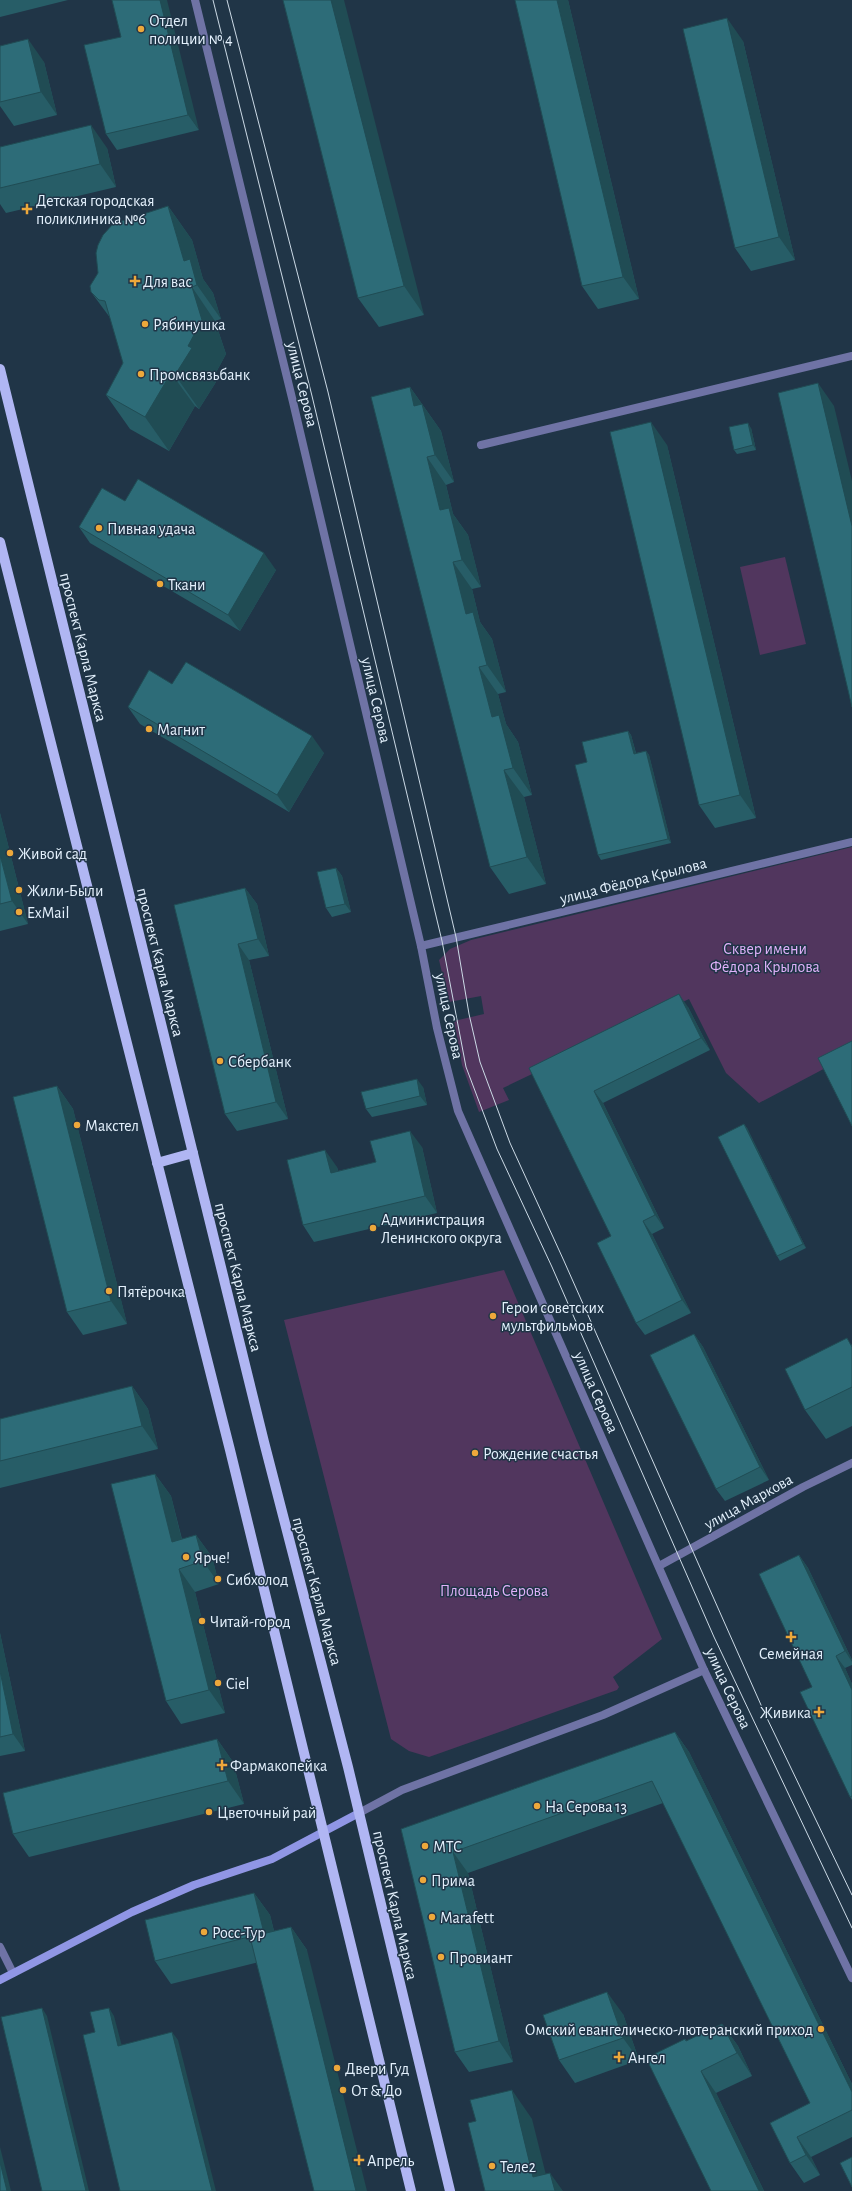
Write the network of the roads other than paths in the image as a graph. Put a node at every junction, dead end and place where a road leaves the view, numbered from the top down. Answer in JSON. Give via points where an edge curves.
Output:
{"nodes":[{"id":1,"x":195,"y":0,"type":"edge"},
{"id":2,"x":852,"y":356,"type":"edge"},
{"id":3,"x":0,"y":369,"type":"edge"},
{"id":4,"x":482,"y":445,"type":"dead end"},
{"id":5,"x":0,"y":542,"type":"edge"},
{"id":6,"x":852,"y":842,"type":"edge"},
{"id":7,"x":421,"y":946,"type":"junction"},
{"id":8,"x":193,"y":1153,"type":"junction"},
{"id":9,"x":157,"y":1163,"type":"junction"},
{"id":10,"x":852,"y":1463,"type":"edge"},
{"id":11,"x":658,"y":1566,"type":"junction"},
{"id":12,"x":704,"y":1670,"type":"junction"},
{"id":13,"x":359,"y":1813,"type":"junction"},
{"id":14,"x":324,"y":1832,"type":"junction"},
{"id":15,"x":0,"y":1947,"type":"edge"},
{"id":16,"x":13,"y":1973,"type":"junction"},
{"id":17,"x":852,"y":1978,"type":"edge"},
{"id":18,"x":0,"y":1980,"type":"edge"},
{"id":19,"x":411,"y":2191,"type":"edge"},
{"id":20,"x":450,"y":2191,"type":"edge"}],
"edges":[{"from":1,"to":7,"type":"street","name":"улица Серова"},
{"from":2,"to":4,"type":"street"},
{"from":3,"to":8,"type":"main road","name":"проспект Карла Маркса"},
{"from":5,"to":9,"type":"main road"},
{"from":6,"to":7,"type":"street","name":"улица Фёдора Крылова"},
{"from":7,"to":11,"type":"street","name":"улица Серова","via":[[437,1028],[458,1111]]},
{"from":8,"to":9,"type":"main road"},
{"from":8,"to":13,"type":"main road","name":"проспект Карла Маркса"},
{"from":9,"to":14,"type":"main road"},
{"from":10,"to":11,"type":"street","name":"улица Маркова"},
{"from":11,"to":12,"type":"street","name":"улица Серова"},
{"from":12,"to":13,"type":"street","via":[[603,1715],[402,1790]]},
{"from":12,"to":17,"type":"street","name":"улица Серова"},
{"from":13,"to":14,"type":"main road"},
{"from":13,"to":20,"type":"main road","name":"проспект Карла Маркса"},
{"from":14,"to":16,"type":"main road","via":[[272,1859],[194,1885],[132,1912]]},
{"from":14,"to":19,"type":"main road"},
{"from":15,"to":16,"type":"street"},
{"from":16,"to":18,"type":"main road"}]}
